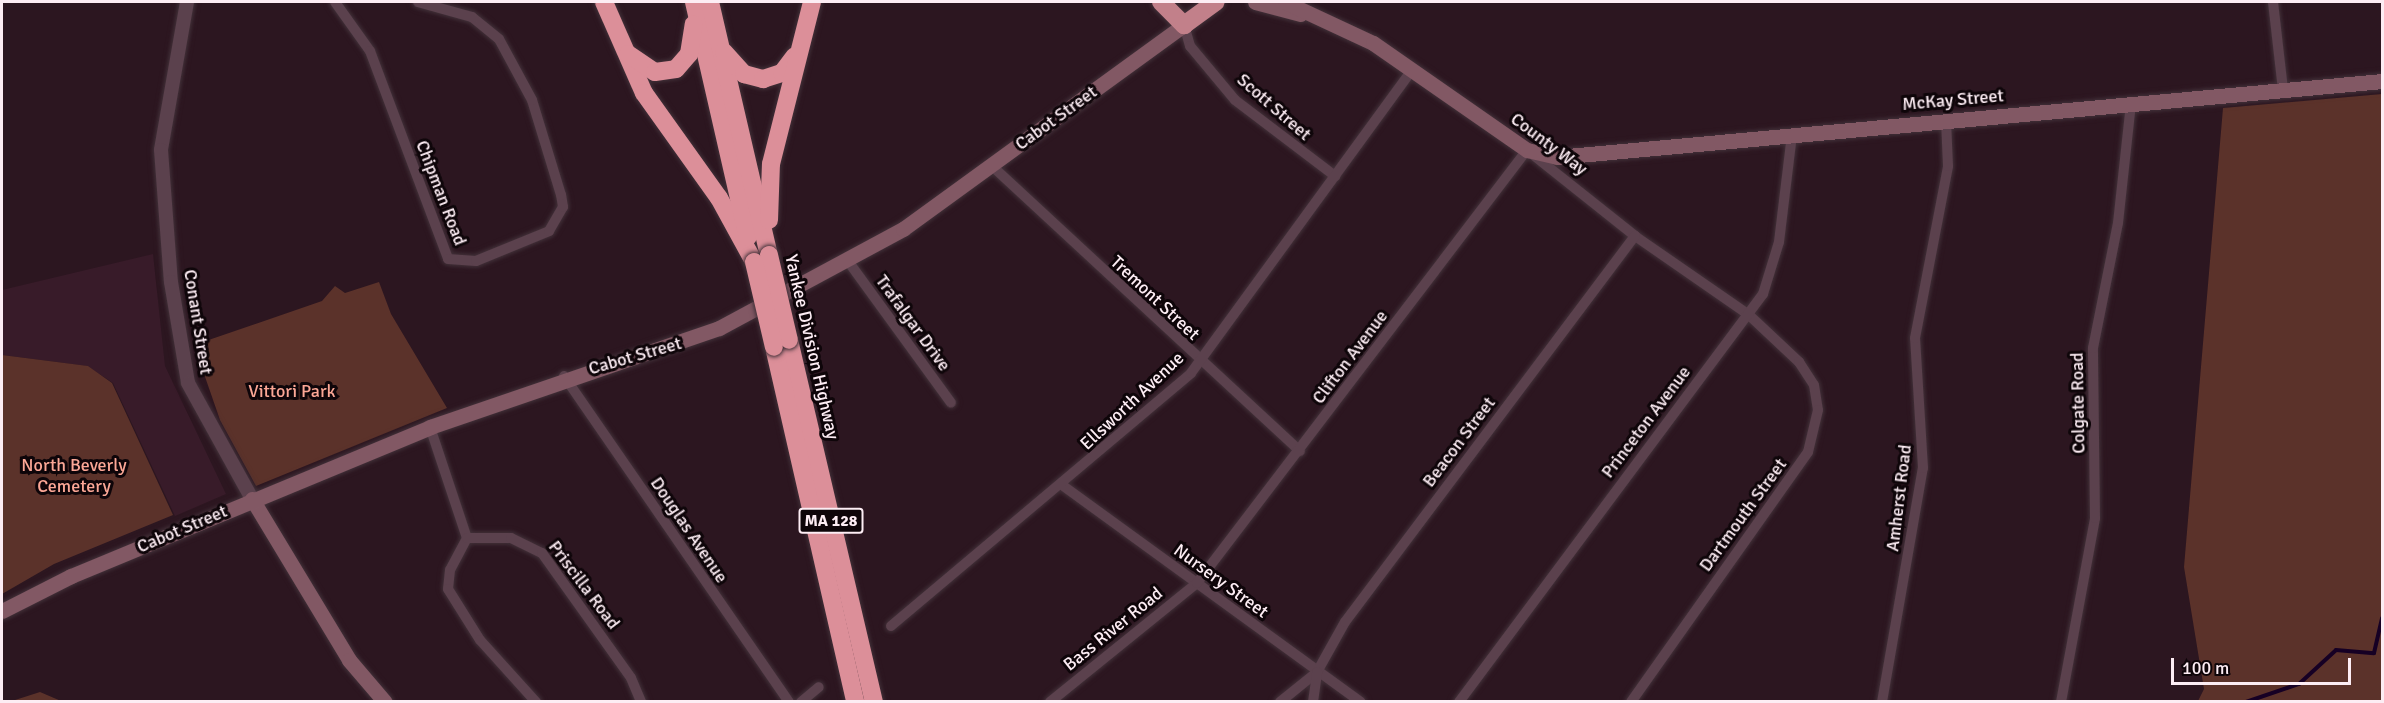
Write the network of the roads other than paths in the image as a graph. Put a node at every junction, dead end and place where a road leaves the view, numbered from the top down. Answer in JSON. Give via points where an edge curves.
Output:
{"nodes":[{"id":1,"x":187,"y":2,"type":"edge"},
{"id":2,"x":335,"y":2,"type":"edge"},
{"id":3,"x":418,"y":2,"type":"edge"},
{"id":4,"x":604,"y":2,"type":"edge"},
{"id":5,"x":693,"y":2,"type":"edge"},
{"id":6,"x":710,"y":2,"type":"edge"},
{"id":7,"x":812,"y":2,"type":"edge"},
{"id":8,"x":1161,"y":2,"type":"edge"},
{"id":9,"x":1216,"y":2,"type":"edge"},
{"id":10,"x":1255,"y":2,"type":"edge"},
{"id":11,"x":1284,"y":2,"type":"edge"},
{"id":12,"x":2272,"y":2,"type":"edge"},
{"id":13,"x":1318,"y":17,"type":"junction"},
{"id":14,"x":1184,"y":25,"type":"junction"},
{"id":15,"x":719,"y":43,"type":"junction"},
{"id":16,"x":799,"y":49,"type":"junction"},
{"id":17,"x":627,"y":53,"type":"junction"},
{"id":18,"x":1413,"y":69,"type":"junction"},
{"id":19,"x":2382,"y":81,"type":"edge"},
{"id":20,"x":2283,"y":90,"type":"junction"},
{"id":21,"x":2131,"y":104,"type":"junction"},
{"id":22,"x":1946,"y":121,"type":"junction"},
{"id":23,"x":1792,"y":135,"type":"junction"},
{"id":24,"x":1527,"y":150,"type":"junction"},
{"id":25,"x":992,"y":165,"type":"junction"},
{"id":26,"x":1335,"y":176,"type":"junction"},
{"id":27,"x":1635,"y":236,"type":"junction"},
{"id":28,"x":762,"y":258,"type":"junction"},
{"id":29,"x":848,"y":261,"type":"junction"},
{"id":30,"x":1749,"y":315,"type":"junction"},
{"id":31,"x":781,"y":344,"type":"junction"},
{"id":32,"x":1198,"y":361,"type":"junction"},
{"id":33,"x":564,"y":376,"type":"junction"},
{"id":34,"x":951,"y":403,"type":"dead end"},
{"id":35,"x":430,"y":427,"type":"junction"},
{"id":36,"x":1300,"y":451,"type":"junction"},
{"id":37,"x":1062,"y":485,"type":"junction"},
{"id":38,"x":252,"y":499,"type":"junction"},
{"id":39,"x":467,"y":538,"type":"junction"},
{"id":40,"x":1197,"y":583,"type":"junction"},
{"id":41,"x":2,"y":611,"type":"edge"},
{"id":42,"x":891,"y":626,"type":"dead end"},
{"id":43,"x":1317,"y":672,"type":"junction"},
{"id":44,"x":819,"y":687,"type":"dead end"},
{"id":45,"x":385,"y":702,"type":"edge"},
{"id":46,"x":536,"y":702,"type":"edge"},
{"id":47,"x":641,"y":702,"type":"edge"},
{"id":48,"x":789,"y":702,"type":"edge"},
{"id":49,"x":801,"y":702,"type":"edge"},
{"id":50,"x":855,"y":702,"type":"edge"},
{"id":51,"x":874,"y":702,"type":"edge"},
{"id":52,"x":1050,"y":702,"type":"edge"},
{"id":53,"x":1280,"y":702,"type":"edge"},
{"id":54,"x":1313,"y":702,"type":"edge"},
{"id":55,"x":1361,"y":702,"type":"edge"},
{"id":56,"x":1459,"y":702,"type":"edge"},
{"id":57,"x":1631,"y":702,"type":"edge"},
{"id":58,"x":1882,"y":702,"type":"edge"},
{"id":59,"x":2061,"y":702,"type":"edge"}],
"edges":[{"from":1,"to":38,"type":"street","name":"Conant Street","via":[[161,150],[171,282],[188,383]]},
{"from":2,"to":3,"type":"street","name":"Chipman Road","via":[[370,51],[448,259],[476,261],[549,231],[563,207],[561,195],[532,100],[499,39],[472,17]]},
{"from":4,"to":17,"type":"highway"},
{"from":5,"to":17,"type":"highway","via":[[693,42],[676,69],[655,72]]},
{"from":5,"to":28,"type":"highway","name":"Yankee Division Highway","number":"MA 128"},
{"from":6,"to":15,"type":"highway","name":"Yankee Division Highway","number":"MA 128"},
{"from":7,"to":16,"type":"highway"},
{"from":8,"to":14,"type":"highway"},
{"from":9,"to":14,"type":"highway","name":"Cabot Street"},
{"from":10,"to":13,"type":"main road","name":"County Way","via":[[1273,10]]},
{"from":11,"to":13,"type":"main road","name":"County Way"},
{"from":12,"to":20,"type":"street"},
{"from":13,"to":18,"type":"main road","name":"County Way","via":[[1364,37]]},
{"from":14,"to":25,"type":"main road","name":"Cabot Street"},
{"from":14,"to":26,"type":"street","name":"Scott Street","via":[[1190,46],[1235,100]]},
{"from":15,"to":16,"type":"highway","via":[[735,67],[763,80],[782,73]]},
{"from":15,"to":28,"type":"highway","name":"Yankee Division Highway","number":"MA 128"},
{"from":16,"to":28,"type":"highway","via":[[770,171]]},
{"from":17,"to":28,"type":"highway","via":[[652,106]]},
{"from":18,"to":24,"type":"main road","name":"County Way"},
{"from":18,"to":26,"type":"street","name":"Ellsworth Avenue"},
{"from":19,"to":20,"type":"main road","name":"McKay Street"},
{"from":20,"to":21,"type":"main road","name":"McKay Street"},
{"from":21,"to":22,"type":"main road","name":"McKay Street"},
{"from":21,"to":59,"type":"street","name":"Colgate Road","via":[[2118,223],[2093,348],[2096,518]]},
{"from":22,"to":23,"type":"main road","name":"McKay Street"},
{"from":22,"to":58,"type":"street","name":"Amherst Road","via":[[1948,166],[1915,338],[1923,468]]},
{"from":23,"to":24,"type":"main road","name":"McKay Street","via":[[1571,158]]},
{"from":23,"to":30,"type":"street","name":"Princeton Avenue","via":[[1772,275]]},
{"from":24,"to":27,"type":"street","name":"County Way"},
{"from":24,"to":36,"type":"street","name":"Clifton Avenue"},
{"from":25,"to":29,"type":"main road","name":"Cabot Street","via":[[903,229]]},
{"from":25,"to":32,"type":"street","name":"Tremont Street"},
{"from":26,"to":32,"type":"street","name":"Ellsworth Avenue"},
{"from":27,"to":30,"type":"street","name":"County Way"},
{"from":27,"to":43,"type":"street","name":"Beacon Street","via":[[1344,622]]},
{"from":28,"to":31,"type":"highway","name":"Yankee Division Highway","number":"MA 128","bridge":true},
{"from":29,"to":33,"type":"main road","name":"Cabot Street","via":[[699,337]]},
{"from":29,"to":34,"type":"street","name":"Trafalgar Drive"},
{"from":30,"to":56,"type":"street","name":"Princeton Avenue"},
{"from":30,"to":57,"type":"street","name":"Dartmouth Street","via":[[1799,362],[1814,384],[1818,410],[1808,452]]},
{"from":31,"to":50,"type":"highway","name":"Yankee Division Highway","number":"MA 128"},
{"from":31,"to":51,"type":"highway","name":"Yankee Division Highway","number":"MA 128"},
{"from":32,"to":36,"type":"street","name":"Tremont Street"},
{"from":32,"to":37,"type":"street","name":"Ellsworth Avenue"},
{"from":33,"to":35,"type":"main road","name":"Cabot Street"},
{"from":33,"to":48,"type":"street","name":"Douglas Avenue"},
{"from":35,"to":38,"type":"main road","name":"Cabot Street"},
{"from":35,"to":39,"type":"street"},
{"from":36,"to":40,"type":"street","name":"Clifton Avenue"},
{"from":37,"to":40,"type":"street","name":"Nursery Street"},
{"from":37,"to":42,"type":"street","name":"Ellsworth Avenue"},
{"from":38,"to":41,"type":"main road","name":"Cabot Street"},
{"from":38,"to":45,"type":"main road","name":"Conant Street","via":[[349,660]]},
{"from":39,"to":46,"type":"street","via":[[450,570],[448,589],[480,640]]},
{"from":39,"to":47,"type":"street","name":"Priscilla Road","via":[[511,538],[534,546],[631,678]]},
{"from":40,"to":43,"type":"street","name":"Nursery Street"},
{"from":40,"to":52,"type":"street","name":"Bass River Road"},
{"from":43,"to":53,"type":"street"},
{"from":43,"to":54,"type":"street"},
{"from":43,"to":55,"type":"street","name":"Nursery Street"},
{"from":44,"to":49,"type":"street"}]}
